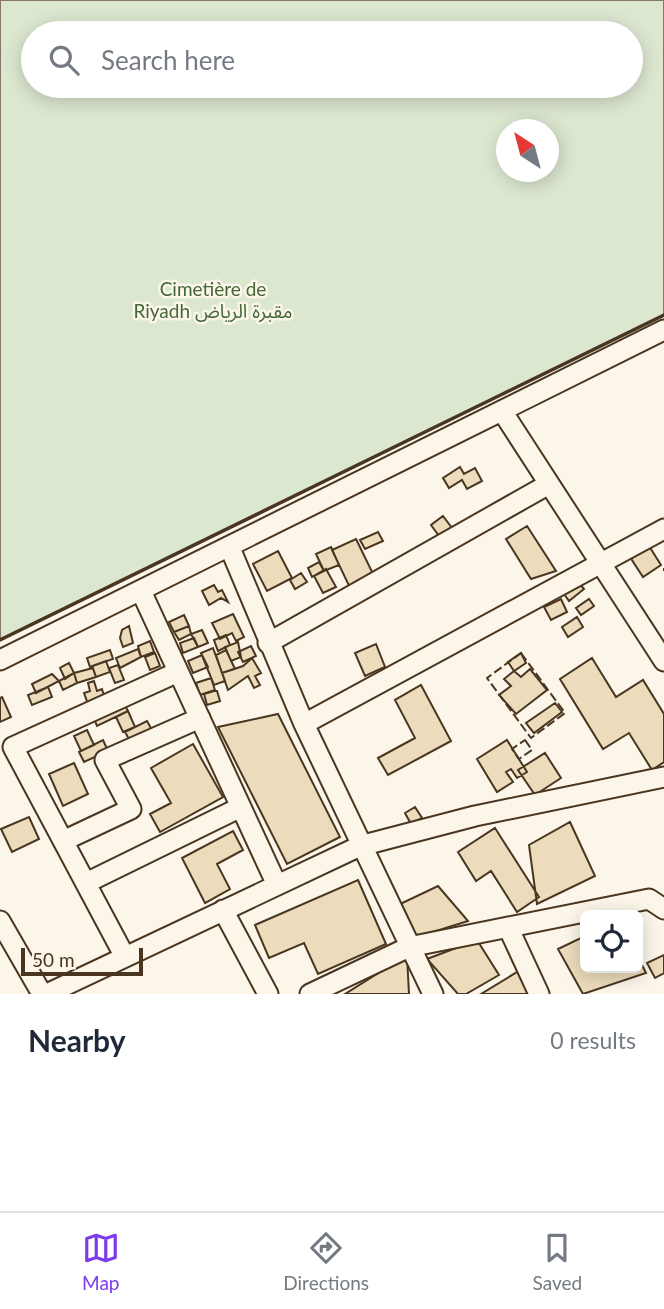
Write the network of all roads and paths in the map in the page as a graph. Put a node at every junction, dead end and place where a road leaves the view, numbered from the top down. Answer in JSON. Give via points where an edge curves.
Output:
{"nodes":[{"id":1,"x":664,"y":330,"type":"edge"},
{"id":2,"x":502,"y":411,"type":"junction"},
{"id":3,"x":549,"y":484,"type":"junction"},
{"id":4,"x":664,"y":529,"type":"edge"},
{"id":5,"x":230,"y":548,"type":"junction"},
{"id":6,"x":600,"y":563,"type":"junction"},
{"id":7,"x":141,"y":591,"type":"junction"},
{"id":8,"x":268,"y":643,"type":"junction"},
{"id":9,"x":0,"y":660,"type":"edge"},
{"id":10,"x":664,"y":661,"type":"edge"},
{"id":11,"x":178,"y":672,"type":"junction"},
{"id":12,"x":200,"y":718,"type":"junction"},
{"id":13,"x":304,"y":723,"type":"junction"},
{"id":14,"x":664,"y":777,"type":"edge"},
{"id":15,"x":241,"y":807,"type":"junction"},
{"id":16,"x":63,"y":841,"type":"junction"},
{"id":17,"x":360,"y":846,"type":"junction"},
{"id":18,"x":86,"y":883,"type":"junction"},
{"id":19,"x":277,"y":885,"type":"junction"},
{"id":20,"x":664,"y":909,"type":"edge"},
{"id":21,"x":223,"y":910,"type":"junction"},
{"id":22,"x":0,"y":921,"type":"edge"},
{"id":23,"x":508,"y":927,"type":"junction"},
{"id":24,"x":409,"y":947,"type":"junction"},
{"id":25,"x":125,"y":957,"type":"junction"},
{"id":26,"x":53,"y":992,"type":"edge"},
{"id":27,"x":317,"y":992,"type":"edge"},
{"id":28,"x":268,"y":994,"type":"edge"},
{"id":29,"x":433,"y":994,"type":"edge"},
{"id":30,"x":539,"y":994,"type":"edge"}],
"edges":[{"from":1,"to":2,"type":"street"},
{"from":2,"to":3,"type":"street"},
{"from":2,"to":5,"type":"street"},
{"from":3,"to":6,"type":"street"},
{"from":3,"to":8,"type":"street"},
{"from":4,"to":6,"type":"street"},
{"from":5,"to":7,"type":"street"},
{"from":5,"to":8,"type":"street"},
{"from":6,"to":10,"type":"street"},
{"from":6,"to":13,"type":"street"},
{"from":7,"to":9,"type":"street"},
{"from":7,"to":11,"type":"street"},
{"from":8,"to":13,"type":"street"},
{"from":11,"to":12,"type":"street"},
{"from":11,"to":16,"type":"street","via":[[13,747]]},
{"from":12,"to":15,"type":"street"},
{"from":12,"to":16,"type":"street","via":[[105,760],[131,809]]},
{"from":13,"to":17,"type":"street"},
{"from":14,"to":17,"type":"street"},
{"from":15,"to":18,"type":"street"},
{"from":15,"to":19,"type":"street"},
{"from":16,"to":18,"type":"street"},
{"from":17,"to":19,"type":"street"},
{"from":17,"to":24,"type":"street"},
{"from":18,"to":25,"type":"street"},
{"from":19,"to":21,"type":"street"},
{"from":20,"to":23,"type":"street","via":[[649,899]]},
{"from":21,"to":25,"type":"street"},
{"from":21,"to":28,"type":"street"},
{"from":22,"to":26,"type":"street"},
{"from":23,"to":24,"type":"street"},
{"from":23,"to":30,"type":"street"},
{"from":24,"to":27,"type":"street"},
{"from":24,"to":29,"type":"street"},
{"from":25,"to":26,"type":"street"}]}
